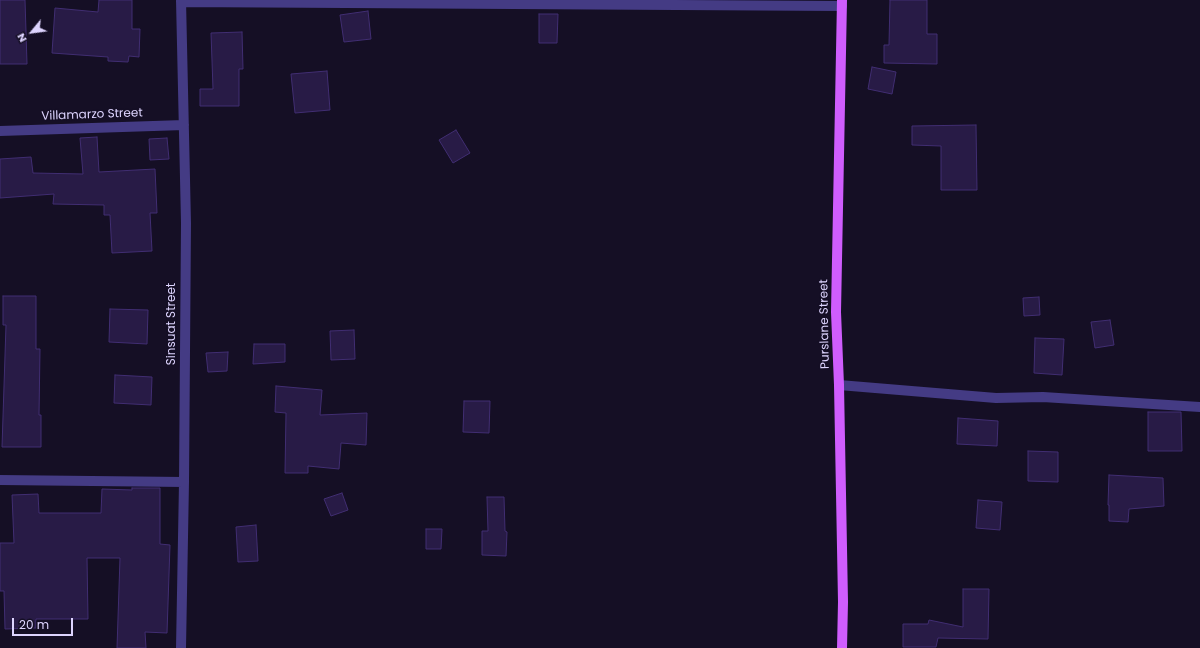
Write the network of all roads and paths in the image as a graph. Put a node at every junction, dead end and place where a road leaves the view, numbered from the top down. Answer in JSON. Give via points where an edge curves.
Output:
{"nodes":[{"id":1,"x":181,"y":1,"type":"edge"},
{"id":2,"x":842,"y":3,"type":"edge"},
{"id":3,"x":184,"y":125,"type":"junction"},
{"id":4,"x":0,"y":131,"type":"edge"},
{"id":5,"x":839,"y":385,"type":"junction"},
{"id":6,"x":1200,"y":407,"type":"edge"},
{"id":7,"x":0,"y":480,"type":"edge"},
{"id":8,"x":184,"y":482,"type":"junction"},
{"id":9,"x":181,"y":648,"type":"edge"},
{"id":10,"x":842,"y":648,"type":"edge"}],
"edges":[{"from":1,"to":2,"type":"street"},
{"from":1,"to":3,"type":"street","name":"Sinsuat Street"},
{"from":2,"to":5,"type":"main road","name":"Purslane Street","via":[[836,312]]},
{"from":3,"to":4,"type":"street","name":"Villamarzo Street"},
{"from":3,"to":8,"type":"street","name":"Sinsuat Street"},
{"from":5,"to":6,"type":"street","via":[[996,398],[1043,397]]},
{"from":5,"to":10,"type":"main road","name":"Purslane Street"},
{"from":7,"to":8,"type":"street"},
{"from":8,"to":9,"type":"street","name":"Sinsuat Street"}]}
